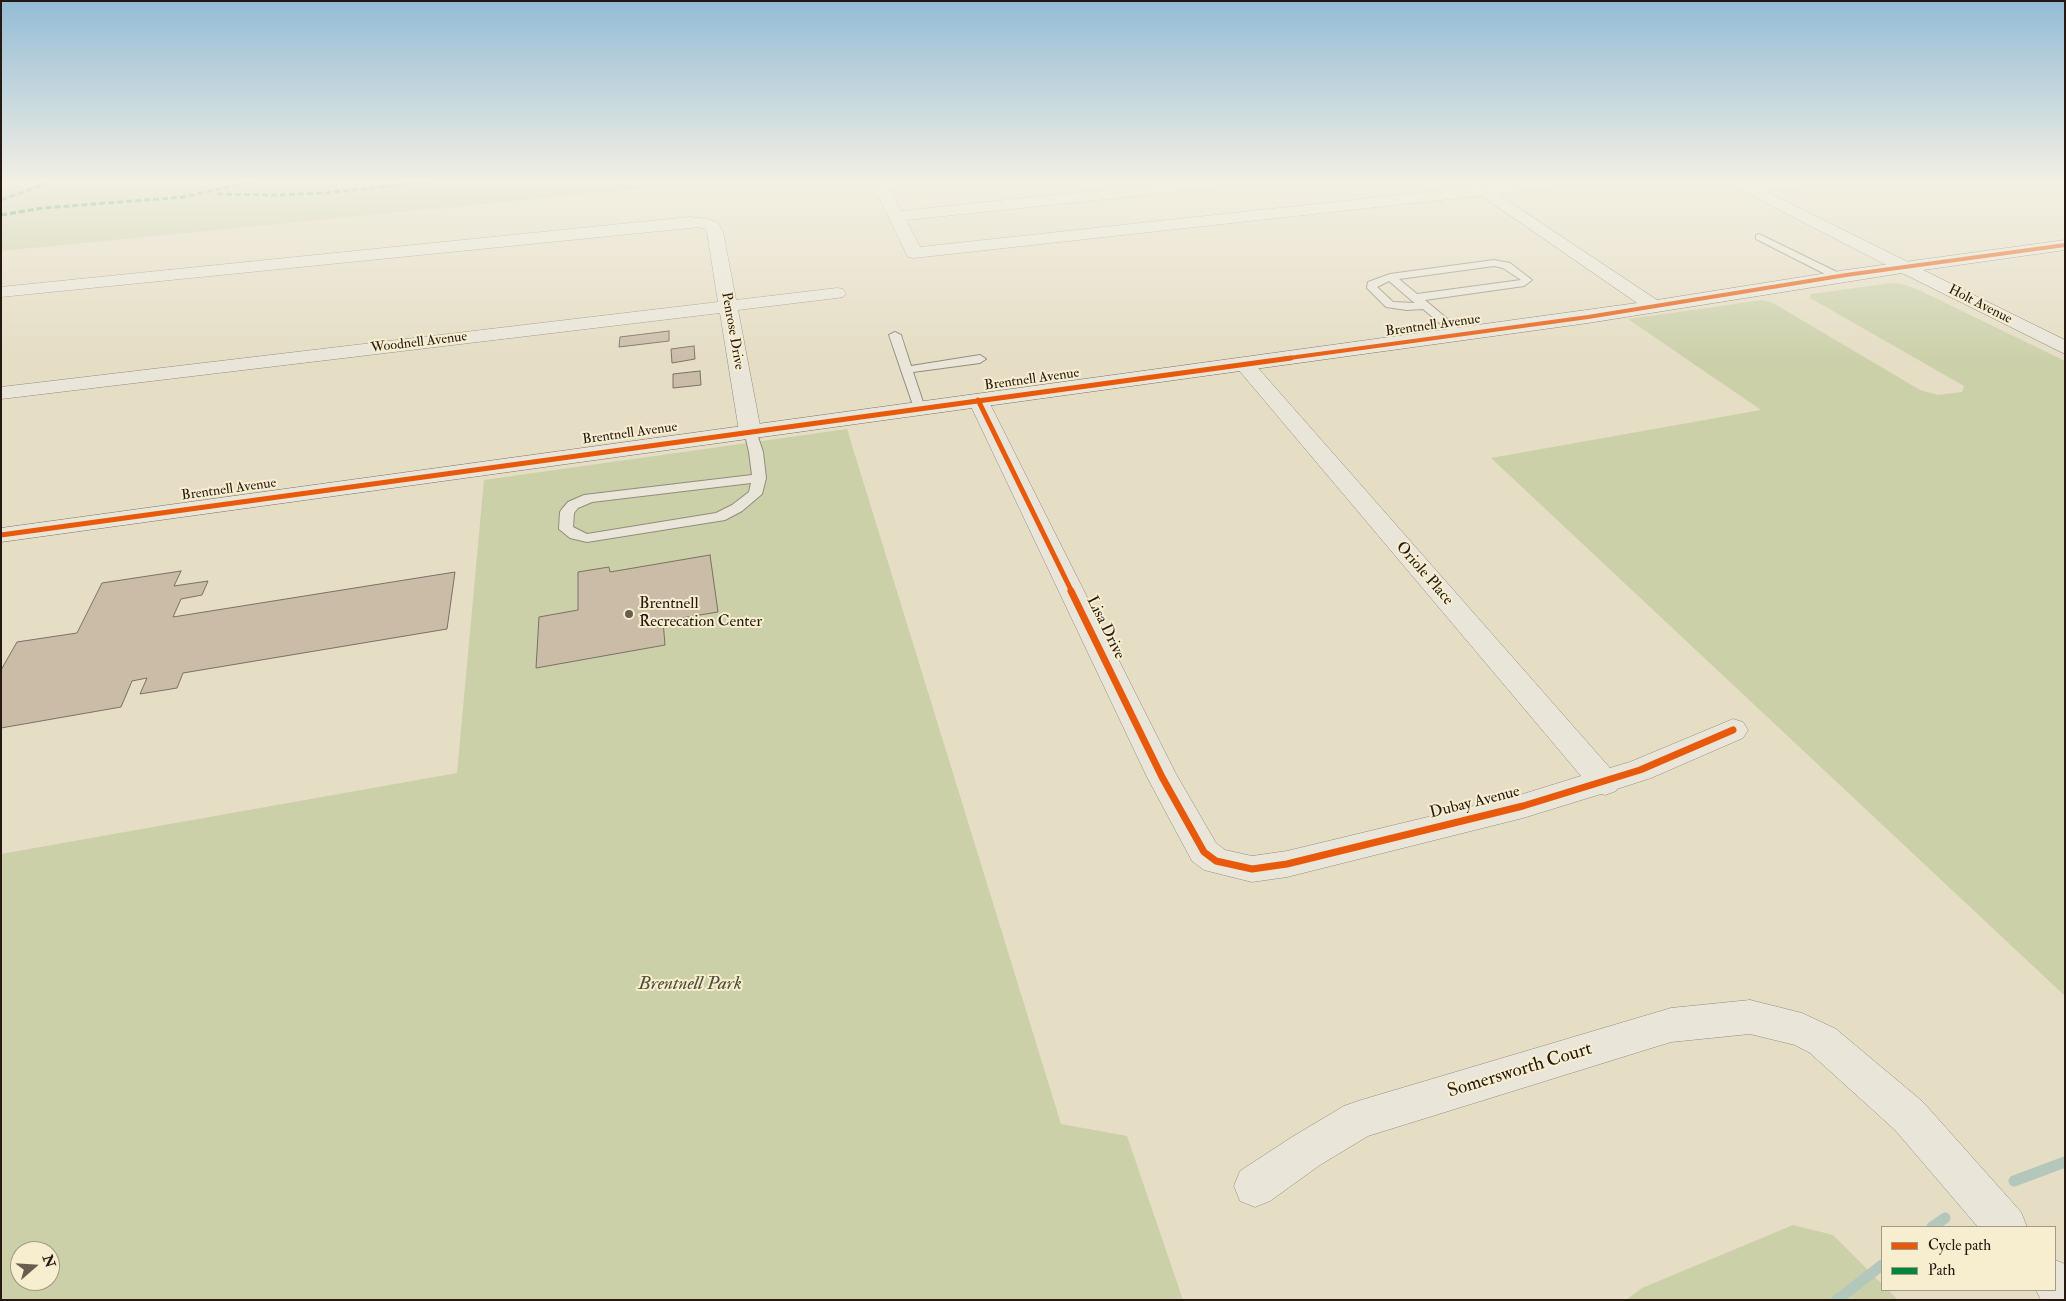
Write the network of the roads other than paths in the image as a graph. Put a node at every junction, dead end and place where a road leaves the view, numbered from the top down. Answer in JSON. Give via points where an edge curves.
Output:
{"nodes":[{"id":1,"x":495,"y":242,"type":"edge"},
{"id":2,"x":717,"y":242,"type":"edge"},
{"id":3,"x":909,"y":242,"type":"edge"},
{"id":4,"x":1025,"y":242,"type":"edge"},
{"id":5,"x":1559,"y":242,"type":"edge"},
{"id":6,"x":1768,"y":242,"type":"edge"},
{"id":7,"x":1854,"y":242,"type":"edge"},
{"id":8,"x":2065,"y":245,"type":"edge"},
{"id":9,"x":1904,"y":267,"type":"junction"},
{"id":10,"x":1837,"y":276,"type":"junction"},
{"id":11,"x":1390,"y":277,"type":"junction"},
{"id":12,"x":1,"y":292,"type":"edge"},
{"id":13,"x":838,"y":293,"type":"dead end"},
{"id":14,"x":1415,"y":298,"type":"junction"},
{"id":15,"x":1425,"y":305,"type":"junction"},
{"id":16,"x":728,"y":306,"type":"junction"},
{"id":17,"x":1653,"y":306,"type":"junction"},
{"id":18,"x":895,"y":335,"type":"dead end"},
{"id":19,"x":1460,"y":335,"type":"junction"},
{"id":20,"x":2065,"y":348,"type":"edge"},
{"id":21,"x":980,"y":359,"type":"dead end"},
{"id":22,"x":1244,"y":364,"type":"junction"},
{"id":23,"x":906,"y":370,"type":"junction"},
{"id":24,"x":1,"y":393,"type":"edge"},
{"id":25,"x":978,"y":400,"type":"junction"},
{"id":26,"x":919,"y":408,"type":"junction"},
{"id":27,"x":750,"y":430,"type":"junction"},
{"id":28,"x":759,"y":478,"type":"junction"},
{"id":29,"x":1,"y":534,"type":"edge"},
{"id":30,"x":1732,"y":730,"type":"dead end"},
{"id":31,"x":1605,"y":783,"type":"junction"},
{"id":32,"x":1216,"y":861,"type":"joint"},
{"id":33,"x":1255,"y":1186,"type":"dead end"},
{"id":34,"x":2005,"y":1226,"type":"edge"},
{"id":35,"x":2056,"y":1283,"type":"edge"},
{"id":36,"x":2065,"y":1294,"type":"edge"}],
"edges":[{"from":1,"to":12,"type":"street","name":"Penrose Drive"},
{"from":2,"to":16,"type":"street","name":"Penrose Drive"},
{"from":3,"to":4,"type":"street","via":[[914,254]]},
{"from":5,"to":17,"type":"street"},
{"from":6,"to":10,"type":"lane"},
{"from":7,"to":9,"type":"street","name":"Holt Avenue"},
{"from":8,"to":9,"type":"street","name":"Brentnell Avenue"},
{"from":9,"to":10,"type":"street","name":"Brentnell Avenue"},
{"from":9,"to":20,"type":"street","name":"Holt Avenue"},
{"from":10,"to":17,"type":"street","name":"Brentnell Avenue"},
{"from":11,"to":14,"type":"lane"},
{"from":11,"to":14,"type":"lane","via":[[1494,263],[1506,265],[1527,280]]},
{"from":11,"to":15,"type":"lane","via":[[1372,284],[1372,288],[1390,305]]},
{"from":13,"to":16,"type":"street","name":"Woodnell Avenue"},
{"from":14,"to":15,"type":"lane"},
{"from":15,"to":19,"type":"lane"},
{"from":16,"to":24,"type":"street","name":"Woodnell Avenue"},
{"from":16,"to":27,"type":"street","name":"Penrose Drive"},
{"from":17,"to":19,"type":"street","name":"Brentnell Avenue"},
{"from":18,"to":23,"type":"lane"},
{"from":19,"to":22,"type":"street","name":"Brentnell Avenue"},
{"from":21,"to":23,"type":"lane"},
{"from":22,"to":25,"type":"street","name":"Brentnell Avenue"},
{"from":22,"to":31,"type":"street","name":"Oriole Place"},
{"from":23,"to":26,"type":"lane"},
{"from":25,"to":26,"type":"street","name":"Brentnell Avenue"},
{"from":25,"to":32,"type":"street","name":"Lisa Drive","via":[[1162,777],[1204,852]]},
{"from":26,"to":27,"type":"street","name":"Brentnell Avenue"},
{"from":27,"to":28,"type":"lane"},
{"from":27,"to":29,"type":"street","name":"Brentnell Avenue"},
{"from":28,"to":28,"type":"lane","via":[[755,494],[720,517],[587,538],[566,529],[567,512],[573,505],[589,498]]},
{"from":30,"to":31,"type":"street","name":"Dubay Avenue"},
{"from":31,"to":32,"type":"street","name":"Dubay Avenue","via":[[1287,864],[1252,869]]},
{"from":33,"to":34,"type":"street","name":"Somersworth Court","via":[[1358,1120],[1671,1025],[1750,1017],[1802,1030],[1823,1041],[1909,1116]]},
{"from":35,"to":36,"type":"street"}]}
